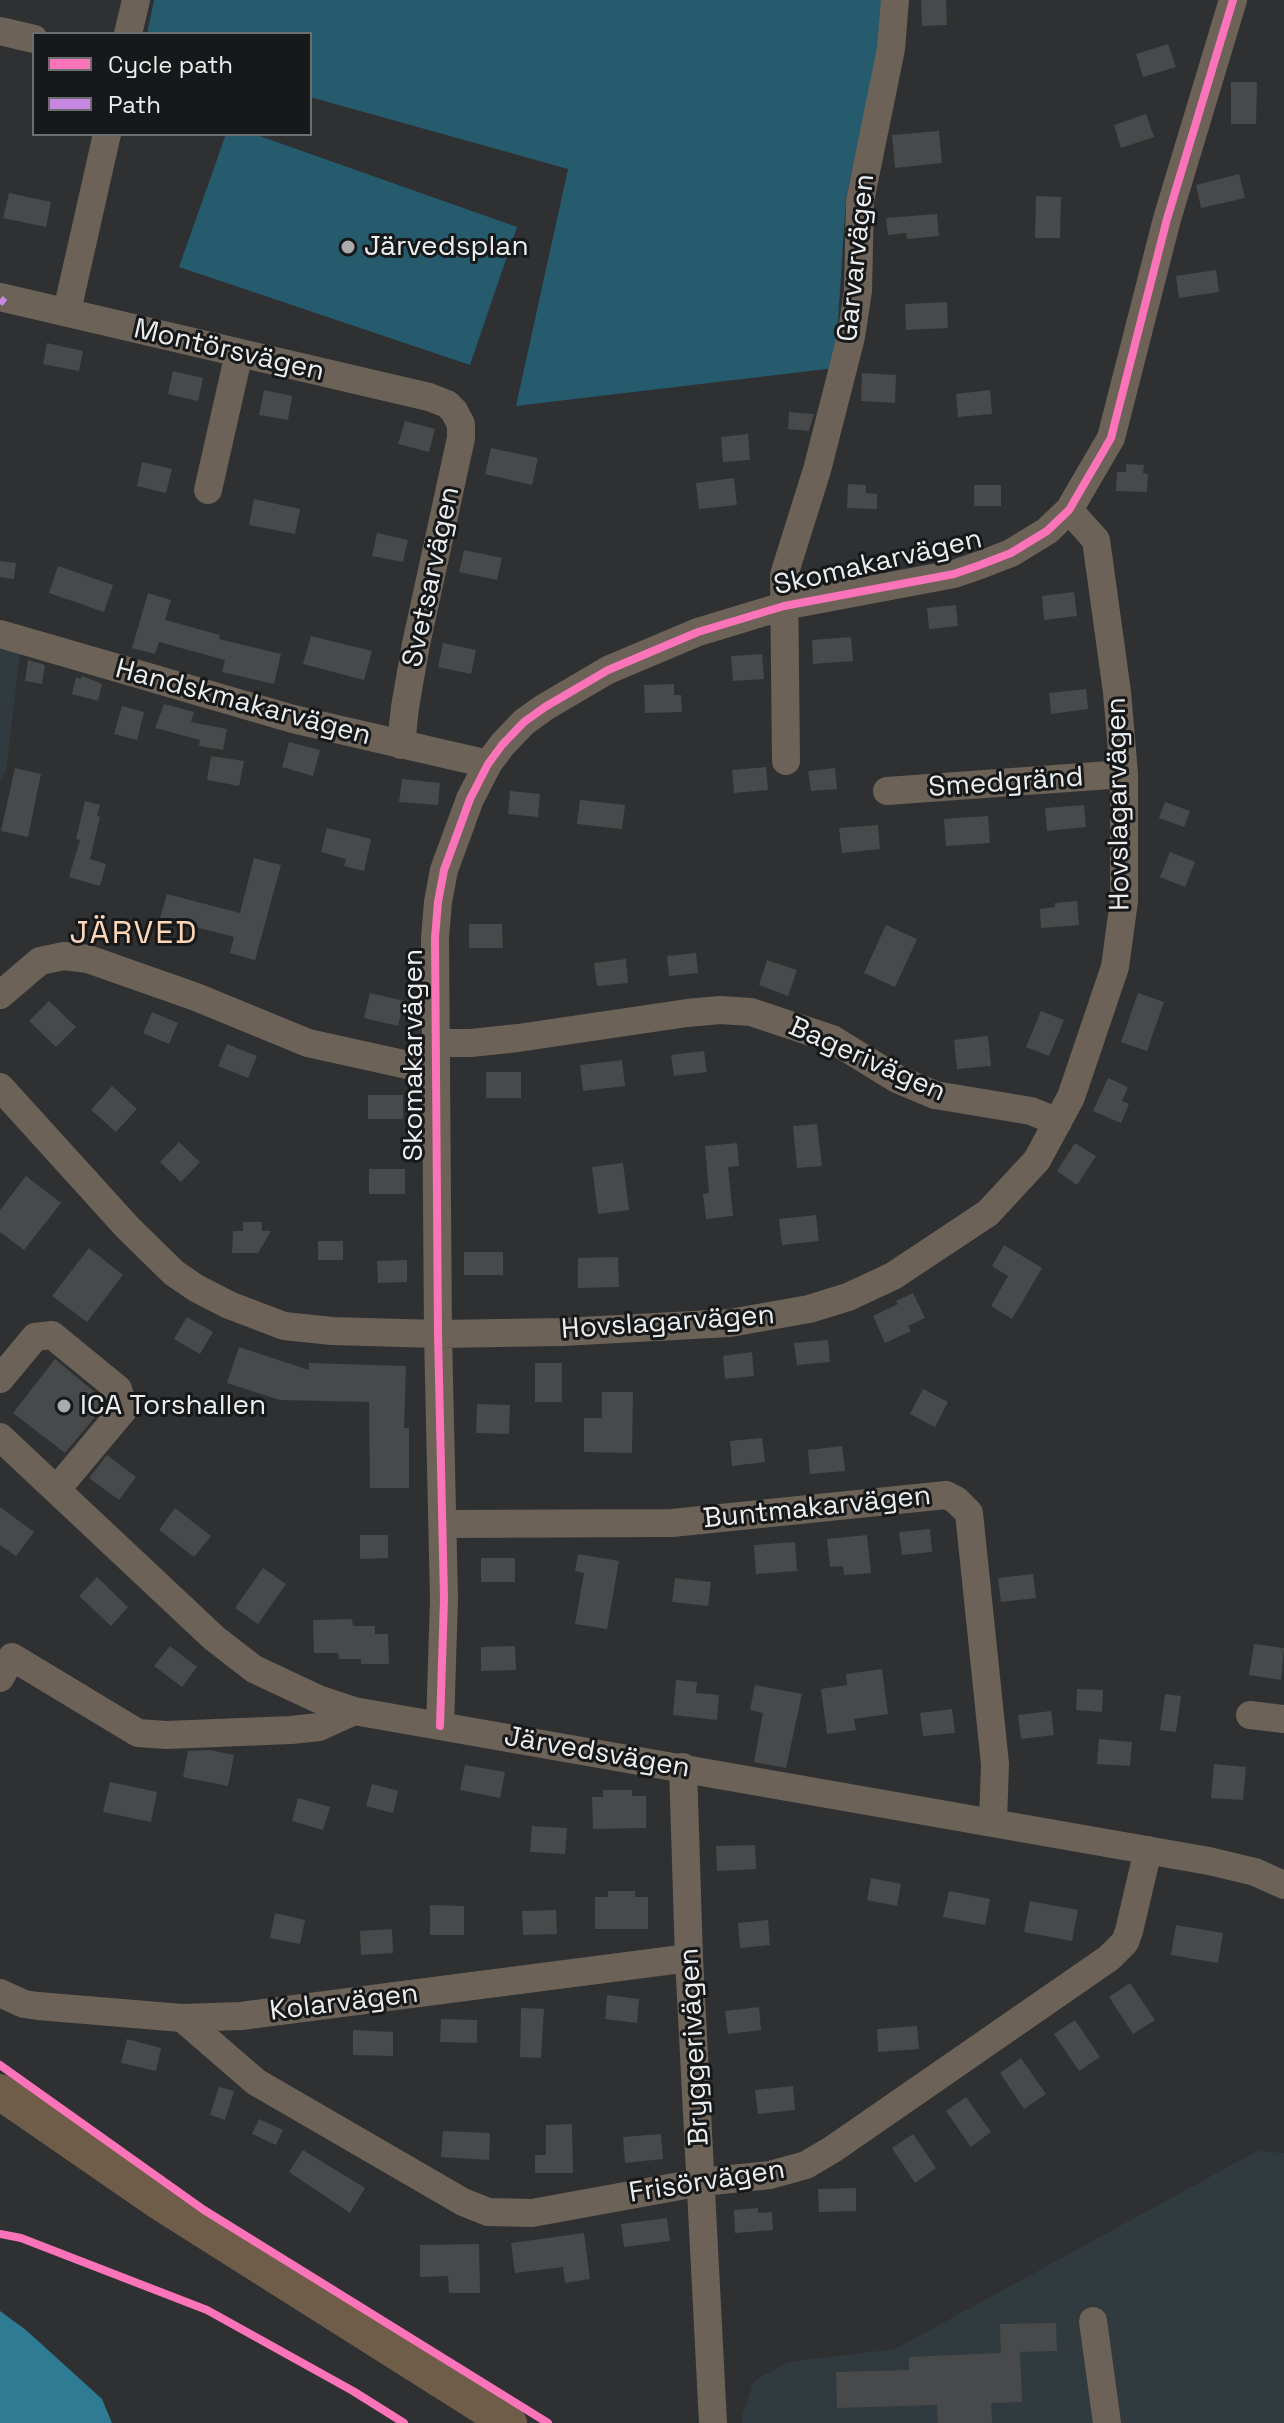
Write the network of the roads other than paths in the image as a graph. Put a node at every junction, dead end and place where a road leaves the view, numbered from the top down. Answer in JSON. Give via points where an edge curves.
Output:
{"nodes":[{"id":1,"x":136,"y":0,"type":"edge"},
{"id":2,"x":895,"y":0,"type":"edge"},
{"id":3,"x":1233,"y":0,"type":"edge"},
{"id":4,"x":0,"y":31,"type":"edge"},
{"id":5,"x":128,"y":32,"type":"edge"},
{"id":6,"x":32,"y":39,"type":"edge"},
{"id":7,"x":107,"y":136,"type":"edge"},
{"id":8,"x":0,"y":297,"type":"edge"},
{"id":9,"x":67,"y":311,"type":"junction"},
{"id":10,"x":239,"y":353,"type":"junction"},
{"id":11,"x":454,"y":411,"type":"joint"},
{"id":12,"x":208,"y":490,"type":"dead end"},
{"id":13,"x":1069,"y":510,"type":"junction"},
{"id":14,"x":784,"y":606,"type":"junction"},
{"id":15,"x":0,"y":634,"type":"edge"},
{"id":16,"x":401,"y":745,"type":"junction"},
{"id":17,"x":786,"y":761,"type":"dead end"},
{"id":18,"x":488,"y":764,"type":"junction"},
{"id":19,"x":1124,"y":774,"type":"junction"},
{"id":20,"x":887,"y":791,"type":"dead end"},
{"id":21,"x":0,"y":995,"type":"edge"},
{"id":22,"x":436,"y":1057,"type":"junction"},
{"id":23,"x":0,"y":1087,"type":"edge"},
{"id":24,"x":1058,"y":1122,"type":"junction"},
{"id":25,"x":438,"y":1334,"type":"junction"},
{"id":26,"x":0,"y":1379,"type":"edge"},
{"id":27,"x":0,"y":1437,"type":"edge"},
{"id":28,"x":57,"y":1489,"type":"junction"},
{"id":29,"x":443,"y":1524,"type":"junction"},
{"id":30,"x":0,"y":1678,"type":"edge"},
{"id":31,"x":354,"y":1711,"type":"junction"},
{"id":32,"x":1250,"y":1715,"type":"dead end"},
{"id":33,"x":1284,"y":1719,"type":"edge"},
{"id":34,"x":440,"y":1726,"type":"junction"},
{"id":35,"x":683,"y":1767,"type":"junction"},
{"id":36,"x":993,"y":1822,"type":"junction"},
{"id":37,"x":1148,"y":1850,"type":"junction"},
{"id":38,"x":1284,"y":1885,"type":"edge"},
{"id":39,"x":689,"y":1958,"type":"junction"},
{"id":40,"x":0,"y":1993,"type":"edge"},
{"id":41,"x":182,"y":2018,"type":"junction"},
{"id":42,"x":0,"y":2092,"type":"edge"},
{"id":43,"x":702,"y":2182,"type":"junction"},
{"id":44,"x":1093,"y":2321,"type":"dead end"},
{"id":45,"x":509,"y":2423,"type":"edge"},
{"id":46,"x":713,"y":2423,"type":"edge"},
{"id":47,"x":1107,"y":2423,"type":"edge"}],
"edges":[{"from":1,"to":5,"type":"street"},
{"from":2,"to":14,"type":"street","name":"Garvarvägen","via":[[891,49],[860,201],[851,337],[784,575]]},
{"from":3,"to":13,"type":"street","name":"Skomakarvägen","via":[[1167,219],[1111,438]]},
{"from":4,"to":6,"type":"street"},
{"from":7,"to":9,"type":"street"},
{"from":8,"to":9,"type":"street","name":"Montörsvägen"},
{"from":9,"to":10,"type":"street","name":"Montörsvägen"},
{"from":10,"to":11,"type":"street","name":"Montörsvägen","via":[[429,397]]},
{"from":10,"to":12,"type":"street"},
{"from":11,"to":16,"type":"street","name":"Svetsarvägen","via":[[461,438],[416,644]]},
{"from":13,"to":14,"type":"street","name":"Skomakarvägen","via":[[1011,553],[954,574]]},
{"from":13,"to":19,"type":"street","name":"Hovslagarvägen","via":[[1096,540]]},
{"from":14,"to":17,"type":"street","name":"Garvarvägen"},
{"from":14,"to":18,"type":"street","name":"Skomakarvägen","via":[[698,632],[608,670],[524,722]]},
{"from":15,"to":16,"type":"street","name":"Handskmakarvägen"},
{"from":16,"to":18,"type":"street","name":"Handskmakarvägen"},
{"from":18,"to":22,"type":"street","name":"Skomakarvägen","via":[[444,870],[438,902]]},
{"from":19,"to":20,"type":"street","name":"Smedgränd"},
{"from":19,"to":24,"type":"street","name":"Hovslagarvägen","via":[[1124,901],[1115,967]]},
{"from":21,"to":22,"type":"street","name":"Bagerivägen","via":[[40,961],[88,959],[308,1043]]},
{"from":22,"to":24,"type":"street","name":"Bagerivägen","via":[[471,1043],[687,1013],[751,1012],[832,1039],[923,1091],[1031,1111]]},
{"from":22,"to":25,"type":"street","name":"Skomakarvägen"},
{"from":23,"to":25,"type":"street","name":"Hovslagarvägen","via":[[128,1228],[196,1288],[284,1326]]},
{"from":24,"to":25,"type":"street","name":"Hovslagarvägen","via":[[1037,1160],[988,1213],[893,1276],[848,1297],[730,1323]]},
{"from":25,"to":29,"type":"street","name":"Skomakarvägen"},
{"from":26,"to":28,"type":"street","via":[[35,1337],[52,1335],[118,1389],[124,1409]]},
{"from":27,"to":28,"type":"street","name":"Järvedsvägen"},
{"from":28,"to":31,"type":"street","name":"Järvedsvägen","via":[[175,1604],[254,1669]]},
{"from":29,"to":34,"type":"street","name":"Skomakarvägen"},
{"from":29,"to":36,"type":"street","name":"Buntmakarvägen","via":[[672,1523],[946,1495],[956,1500],[969,1513],[995,1764]]},
{"from":30,"to":31,"type":"street","via":[[12,1657],[138,1733],[291,1730],[319,1727]]},
{"from":31,"to":34,"type":"street","name":"Järvedsvägen"},
{"from":32,"to":33,"type":"street"},
{"from":34,"to":35,"type":"street","name":"Järvedsvägen"},
{"from":35,"to":36,"type":"street","name":"Järvedsvägen"},
{"from":35,"to":39,"type":"street","name":"Bryggerivägen"},
{"from":36,"to":37,"type":"street","name":"Järvedsvägen"},
{"from":37,"to":38,"type":"street","name":"Järvedsvägen","via":[[1255,1872]]},
{"from":37,"to":43,"type":"street","name":"Frisörvägen","via":[[1125,1942],[1097,1968],[806,2165],[770,2175]]},
{"from":39,"to":41,"type":"street","name":"Kolarvägen","via":[[256,2014]]},
{"from":39,"to":43,"type":"street","name":"Bryggerivägen"},
{"from":40,"to":41,"type":"street","name":"Kolarvägen","via":[[24,2004]]},
{"from":41,"to":43,"type":"street","name":"Frisörvägen","via":[[256,2082],[478,2209],[532,2213]]},
{"from":42,"to":45,"type":"main road","via":[[158,2201]]},
{"from":43,"to":46,"type":"street","name":"Bryggerivägen"},
{"from":44,"to":47,"type":"street"}]}
